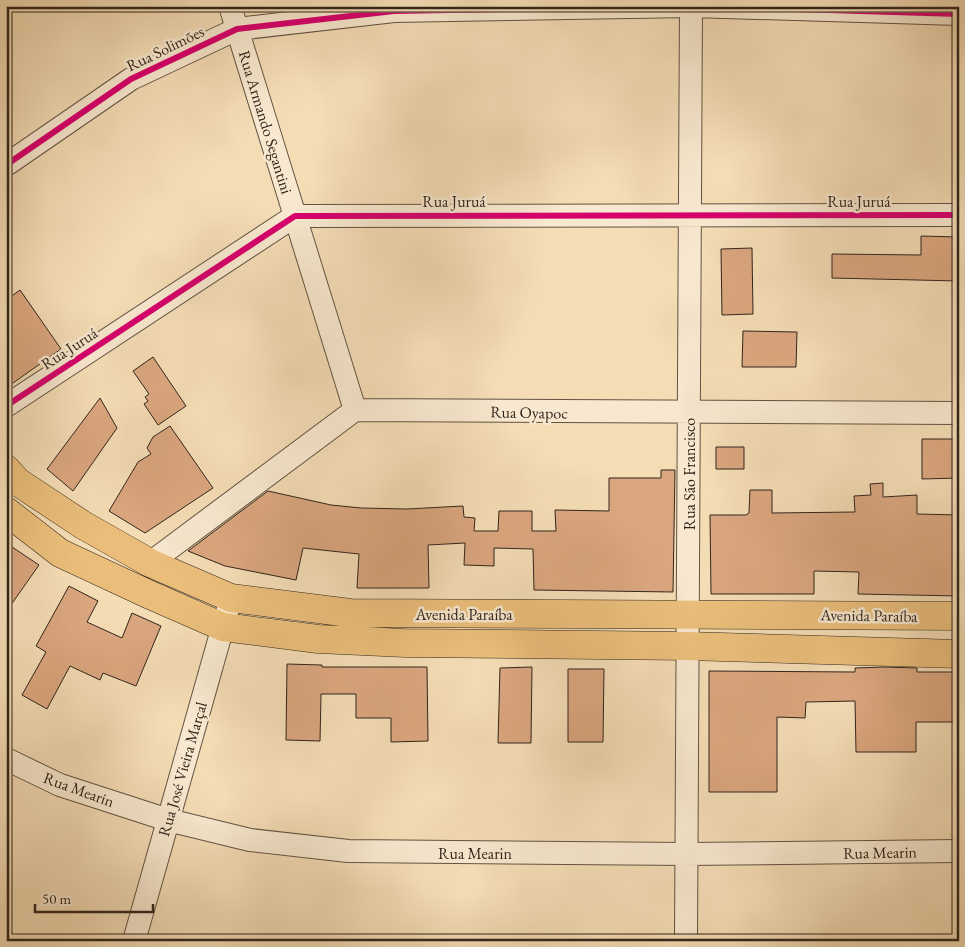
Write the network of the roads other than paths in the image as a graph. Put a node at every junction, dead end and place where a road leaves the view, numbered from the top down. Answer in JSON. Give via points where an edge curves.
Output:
{"nodes":[{"id":1,"x":230,"y":6,"type":"edge"},
{"id":2,"x":691,"y":6,"type":"edge"},
{"id":3,"x":959,"y":14,"type":"edge"},
{"id":4,"x":237,"y":29,"type":"junction"},
{"id":5,"x":6,"y":164,"type":"edge"},
{"id":6,"x":690,"y":215,"type":"junction"},
{"id":7,"x":959,"y":215,"type":"edge"},
{"id":8,"x":295,"y":216,"type":"junction"},
{"id":9,"x":6,"y":406,"type":"edge"},
{"id":10,"x":355,"y":410,"type":"junction"},
{"id":11,"x":689,"y":413,"type":"junction"},
{"id":12,"x":959,"y":413,"type":"edge"},
{"id":13,"x":6,"y":469,"type":"edge"},
{"id":14,"x":6,"y":511,"type":"edge"},
{"id":15,"x":150,"y":563,"type":"junction"},
{"id":16,"x":231,"y":598,"type":"junction"},
{"id":17,"x":435,"y":614,"type":"junction"},
{"id":18,"x":688,"y":614,"type":"junction"},
{"id":19,"x":959,"y":616,"type":"edge"},
{"id":20,"x":223,"y":627,"type":"junction"},
{"id":21,"x":435,"y":643,"type":"junction"},
{"id":22,"x":688,"y":646,"type":"junction"},
{"id":23,"x":959,"y":654,"type":"edge"},
{"id":24,"x":6,"y":759,"type":"edge"},
{"id":25,"x":168,"y":820,"type":"junction"},
{"id":26,"x":959,"y":851,"type":"edge"},
{"id":27,"x":686,"y":854,"type":"junction"},
{"id":28,"x":134,"y":941,"type":"edge"},
{"id":29,"x":686,"y":941,"type":"edge"}],
"edges":[{"from":1,"to":4,"type":"street","name":"Rua Armando Segantini"},
{"from":2,"to":3,"type":"street","name":"Rua Solimões"},
{"from":2,"to":4,"type":"street","name":"Rua Solimões","via":[[394,11]]},
{"from":2,"to":6,"type":"street","name":"Rua São Francisco"},
{"from":4,"to":5,"type":"street","name":"Rua Solimões","via":[[131,79]]},
{"from":4,"to":8,"type":"street","name":"Rua Armando Segantini"},
{"from":6,"to":7,"type":"street","name":"Rua Juruá"},
{"from":6,"to":8,"type":"street","name":"Rua Juruá"},
{"from":6,"to":11,"type":"street","name":"Rua São Francisco"},
{"from":8,"to":9,"type":"street","name":"Rua Juruá"},
{"from":8,"to":10,"type":"street","name":"Rua Armando Segantini"},
{"from":10,"to":11,"type":"street","name":"Rua Oyapoc"},
{"from":10,"to":15,"type":"street"},
{"from":11,"to":12,"type":"street","name":"Rua Oyapoc"},
{"from":11,"to":18,"type":"street","name":"Rua São Francisco"},
{"from":13,"to":15,"type":"main road","name":"Avenida Paraíba","via":[[18,482],[83,525]]},
{"from":14,"to":20,"type":"main road","name":"Avenida Paraíba","via":[[60,553]]},
{"from":15,"to":16,"type":"main road","name":"Avenida Paraíba"},
{"from":16,"to":17,"type":"main road","name":"Avenida Paraíba","via":[[350,614]]},
{"from":16,"to":20,"type":"street","name":"Rua José Vieira Marçal"},
{"from":17,"to":18,"type":"main road","name":"Avenida Paraíba"},
{"from":17,"to":21,"type":"main road"},
{"from":18,"to":19,"type":"main road","name":"Avenida Paraíba"},
{"from":18,"to":22,"type":"street","name":"Rua São Francisco"},
{"from":20,"to":21,"type":"main road","name":"Avenida Paraíba","via":[[318,639]]},
{"from":20,"to":25,"type":"street","name":"Rua José Vieira Marçal"},
{"from":21,"to":22,"type":"main road","name":"Avenida Paraíba"},
{"from":22,"to":23,"type":"main road","name":"Avenida Paraíba"},
{"from":22,"to":27,"type":"street","name":"Rua São Francisco"},
{"from":24,"to":25,"type":"street","name":"Rua Mearin","via":[[60,785]]},
{"from":25,"to":27,"type":"street","name":"Rua Mearin","via":[[250,840],[348,852]]},
{"from":25,"to":28,"type":"street","name":"Rua José Vieira Marçal"},
{"from":26,"to":27,"type":"street","name":"Rua Mearin"},
{"from":27,"to":29,"type":"street","name":"Rua São Francisco"}]}
